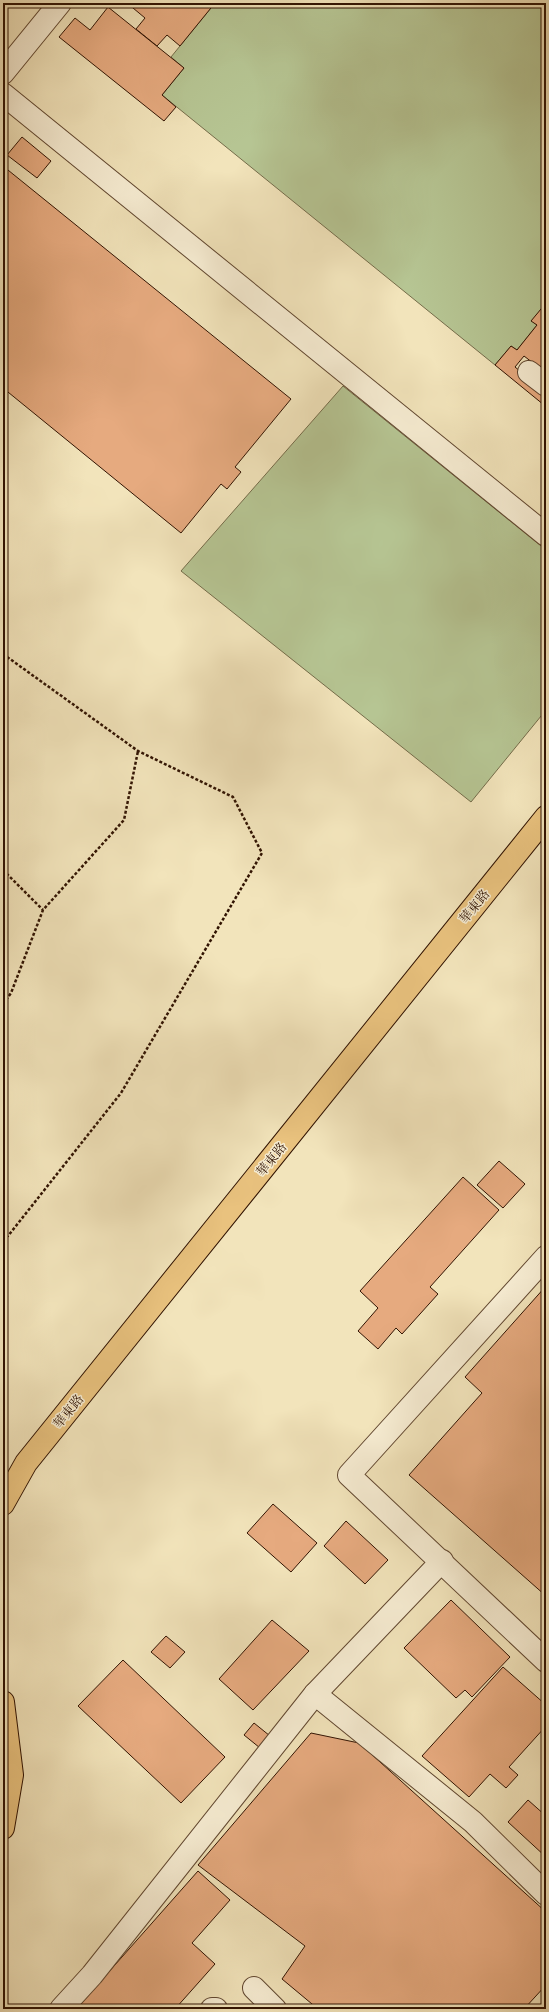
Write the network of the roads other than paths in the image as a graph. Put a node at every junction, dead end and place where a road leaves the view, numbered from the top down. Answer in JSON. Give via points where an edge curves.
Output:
{"nodes":[{"id":1,"x":60,"y":3,"type":"edge"},
{"id":2,"x":3,"y":73,"type":"edge"},
{"id":3,"x":3,"y":94,"type":"edge"},
{"id":4,"x":529,"y":372,"type":"dead end"},
{"id":5,"x":546,"y":386,"type":"edge"},
{"id":6,"x":546,"y":535,"type":"edge"},
{"id":7,"x":546,"y":817,"type":"edge"},
{"id":8,"x":546,"y":1257,"type":"edge"},
{"id":9,"x":3,"y":1504,"type":"edge"},
{"id":10,"x":442,"y":1562,"type":"junction"},
{"id":11,"x":546,"y":1661,"type":"edge"},
{"id":12,"x":315,"y":1694,"type":"junction"},
{"id":13,"x":3,"y":1702,"type":"edge"},
{"id":14,"x":3,"y":1828,"type":"edge"},
{"id":15,"x":546,"y":1894,"type":"edge"},
{"id":16,"x":254,"y":1988,"type":"dead end"},
{"id":17,"x":61,"y":2009,"type":"edge"},
{"id":18,"x":212,"y":2009,"type":"edge"},
{"id":19,"x":216,"y":2009,"type":"edge"},
{"id":20,"x":275,"y":2009,"type":"edge"}],
"edges":[{"from":1,"to":2,"type":"street"},
{"from":3,"to":6,"type":"street"},
{"from":4,"to":5,"type":"street"},
{"from":7,"to":9,"type":"main road","name":"華東路","via":[[26,1462]]},
{"from":8,"to":10,"type":"street","via":[[349,1475]]},
{"from":10,"to":11,"type":"street"},
{"from":10,"to":12,"type":"street"},
{"from":12,"to":15,"type":"street","via":[[473,1822]]},
{"from":12,"to":17,"type":"street","via":[[92,1975]]},
{"from":13,"to":14,"type":"main road","via":[[12,1775]]},
{"from":16,"to":20,"type":"street"},
{"from":18,"to":19,"type":"street"}]}
